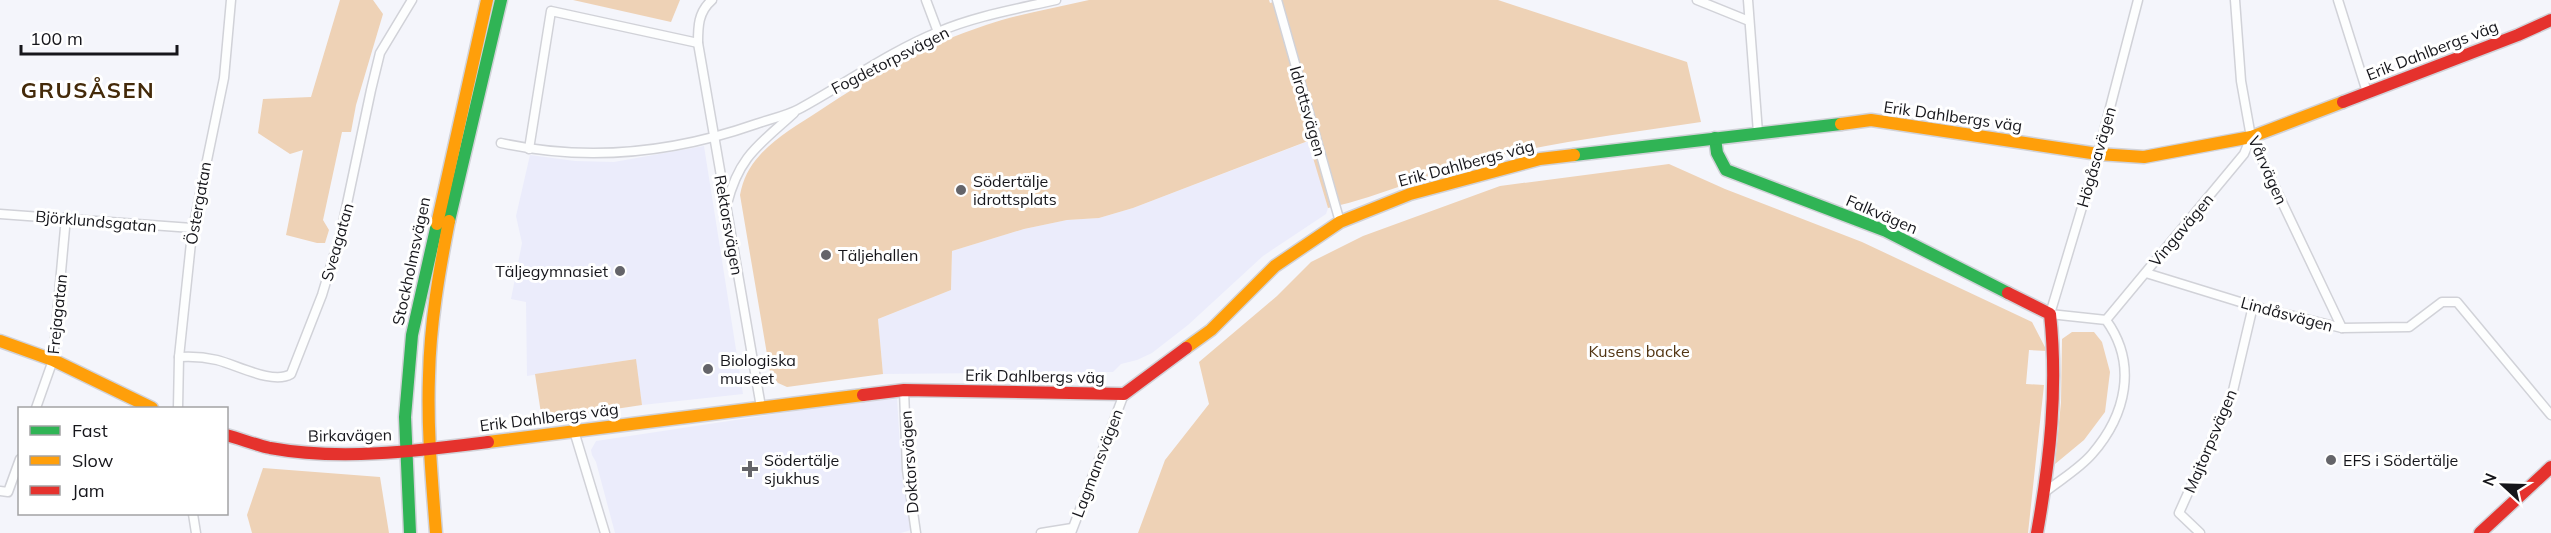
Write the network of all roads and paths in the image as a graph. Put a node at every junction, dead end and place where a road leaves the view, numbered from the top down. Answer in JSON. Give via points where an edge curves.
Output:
{"nodes":[{"id":1,"x":231,"y":0,"type":"edge"},
{"id":2,"x":412,"y":0,"type":"edge"},
{"id":3,"x":487,"y":0,"type":"edge"},
{"id":4,"x":501,"y":0,"type":"edge"},
{"id":5,"x":712,"y":0,"type":"edge"},
{"id":6,"x":926,"y":0,"type":"edge"},
{"id":7,"x":1056,"y":0,"type":"edge"},
{"id":8,"x":1277,"y":0,"type":"edge"},
{"id":9,"x":1697,"y":0,"type":"edge"},
{"id":10,"x":1748,"y":0,"type":"edge"},
{"id":11,"x":2138,"y":0,"type":"edge"},
{"id":12,"x":2235,"y":0,"type":"edge"},
{"id":13,"x":2338,"y":0,"type":"edge"},
{"id":14,"x":2551,"y":20,"type":"edge"},
{"id":15,"x":1749,"y":21,"type":"junction"},
{"id":16,"x":938,"y":32,"type":"junction"},
{"id":17,"x":698,"y":43,"type":"junction"},
{"id":18,"x":2367,"y":92,"type":"junction"},
{"id":19,"x":797,"y":110,"type":"junction"},
{"id":20,"x":1758,"y":133,"type":"junction"},
{"id":21,"x":2251,"y":137,"type":"junction"},
{"id":22,"x":1716,"y":138,"type":"junction"},
{"id":23,"x":714,"y":139,"type":"junction"},
{"id":24,"x":501,"y":143,"type":"dead end"},
{"id":25,"x":529,"y":149,"type":"junction"},
{"id":26,"x":2098,"y":154,"type":"junction"},
{"id":27,"x":726,"y":207,"type":"junction"},
{"id":28,"x":0,"y":214,"type":"edge"},
{"id":29,"x":66,"y":217,"type":"junction"},
{"id":30,"x":1340,"y":222,"type":"junction"},
{"id":31,"x":192,"y":228,"type":"junction"},
{"id":32,"x":2145,"y":273,"type":"junction"},
{"id":33,"x":2253,"y":306,"type":"junction"},
{"id":34,"x":2050,"y":314,"type":"junction"},
{"id":35,"x":2106,"y":320,"type":"junction"},
{"id":36,"x":2342,"y":328,"type":"junction"},
{"id":37,"x":0,"y":341,"type":"edge"},
{"id":38,"x":179,"y":357,"type":"junction"},
{"id":39,"x":52,"y":360,"type":"junction"},
{"id":40,"x":904,"y":390,"type":"junction"},
{"id":41,"x":1124,"y":394,"type":"junction"},
{"id":42,"x":36,"y":407,"type":"edge"},
{"id":43,"x":150,"y":407,"type":"edge"},
{"id":44,"x":178,"y":407,"type":"edge"},
{"id":45,"x":760,"y":407,"type":"junction"},
{"id":46,"x":2551,"y":415,"type":"edge"},
{"id":47,"x":574,"y":431,"type":"junction"},
{"id":48,"x":228,"y":436,"type":"edge"},
{"id":49,"x":430,"y":448,"type":"junction"},
{"id":50,"x":405,"y":450,"type":"junction"},
{"id":51,"x":18,"y":463,"type":"edge"},
{"id":52,"x":2551,"y":467,"type":"edge"},
{"id":53,"x":4,"y":491,"type":"edge"},
{"id":54,"x":2045,"y":492,"type":"junction"},
{"id":55,"x":193,"y":515,"type":"edge"},
{"id":56,"x":1071,"y":530,"type":"edge"},
{"id":57,"x":2488,"y":530,"type":"edge"},
{"id":58,"x":196,"y":533,"type":"edge"},
{"id":59,"x":410,"y":533,"type":"edge"},
{"id":60,"x":436,"y":533,"type":"edge"},
{"id":61,"x":605,"y":533,"type":"edge"},
{"id":62,"x":916,"y":533,"type":"edge"},
{"id":63,"x":1041,"y":533,"type":"edge"},
{"id":64,"x":2037,"y":533,"type":"edge"},
{"id":65,"x":2200,"y":533,"type":"edge"}],
"edges":[{"from":1,"to":31,"type":"street","name":"Östergatan","via":[[224,78]]},
{"from":2,"to":38,"type":"street","name":"Sveagatan","via":[[380,53],[341,232],[322,295],[291,374],[274,378],[218,360]]},
{"from":3,"to":50,"type":"street","name":"Stockholmsvägen","via":[[412,335]]},
{"from":4,"to":49,"type":"street","name":"Stockholmsvägen","via":[[440,277],[430,349]]},
{"from":5,"to":17,"type":"street","name":"Rektorsvägen","via":[[697,24]]},
{"from":6,"to":16,"type":"street"},
{"from":7,"to":16,"type":"street","name":"Fogdetorpsvägen"},
{"from":8,"to":30,"type":"street","name":"Idrottsvägen"},
{"from":9,"to":15,"type":"street"},
{"from":10,"to":15,"type":"street"},
{"from":11,"to":26,"type":"street","name":"Högåsavägen"},
{"from":12,"to":21,"type":"street","name":"Vårvägen","via":[[2241,81]]},
{"from":13,"to":18,"type":"street"},
{"from":14,"to":18,"type":"street","name":"Erik Dahlbergs väg"},
{"from":15,"to":20,"type":"street"},
{"from":16,"to":19,"type":"street","name":"Fogdetorpsvägen"},
{"from":17,"to":23,"type":"street","name":"Rektorsvägen"},
{"from":17,"to":25,"type":"street","via":[[551,11]]},
{"from":18,"to":21,"type":"street","name":"Erik Dahlbergs väg"},
{"from":19,"to":23,"type":"street","name":"Fogdetorpsvägen"},
{"from":19,"to":27,"type":"street","name":"Fogdetorpsvägen","via":[[749,154],[734,178]]},
{"from":20,"to":22,"type":"street","name":"Erik Dahlbergs väg"},
{"from":20,"to":26,"type":"street","name":"Erik Dahlbergs väg","via":[[1871,120]]},
{"from":21,"to":26,"type":"street","name":"Erik Dahlbergs väg","via":[[2144,157]]},
{"from":21,"to":32,"type":"street","name":"Vingavägen","via":[[2244,154]]},
{"from":21,"to":36,"type":"street","name":"Vårvägen"},
{"from":22,"to":30,"type":"street","name":"Erik Dahlbergs väg","via":[[1540,159],[1410,194]]},
{"from":22,"to":34,"type":"street","name":"Falkvägen","via":[[1717,153],[1726,170],[1886,231]]},
{"from":23,"to":25,"type":"street","name":"Fogdetorpsvägen","via":[[641,151],[586,154]]},
{"from":23,"to":27,"type":"street","name":"Rektorsvägen"},
{"from":24,"to":25,"type":"street","name":"Fogdetorpsvägen"},
{"from":26,"to":34,"type":"street","name":"Högåsavägen"},
{"from":27,"to":45,"type":"street","name":"Rektorsvägen"},
{"from":28,"to":29,"type":"street","name":"Björklundsgatan"},
{"from":29,"to":31,"type":"street","name":"Björklundsgatan"},
{"from":29,"to":39,"type":"street","name":"Frejagatan"},
{"from":30,"to":41,"type":"street","name":"Erik Dahlbergs väg","via":[[1275,266],[1211,330]]},
{"from":31,"to":38,"type":"street","name":"Östergatan"},
{"from":32,"to":33,"type":"street","name":"Lindåsvägen"},
{"from":32,"to":35,"type":"street","name":"Vingavägen"},
{"from":33,"to":36,"type":"street","name":"Lindåsvägen"},
{"from":33,"to":65,"type":"street","name":"Majtorpsvägen","via":[[2232,394],[2179,513]]},
{"from":34,"to":35,"type":"street","name":"Falkvägen"},
{"from":34,"to":54,"type":"street","via":[[2054,345],[2053,415]]},
{"from":35,"to":54,"type":"street","via":[[2116,333],[2125,366],[2121,408],[2111,430],[2090,456]]},
{"from":36,"to":46,"type":"street","name":"Lindåsvägen","via":[[2409,327],[2442,302],[2457,302]]},
{"from":37,"to":39,"type":"street"},
{"from":38,"to":44,"type":"street","name":"Östergatan"},
{"from":39,"to":42,"type":"street","name":"Frejagatan"},
{"from":39,"to":43,"type":"street"},
{"from":40,"to":41,"type":"street","name":"Erik Dahlbergs väg"},
{"from":40,"to":45,"type":"street","name":"Erik Dahlbergs väg"},
{"from":40,"to":62,"type":"street","name":"Doktorsvägen","via":[[907,470]]},
{"from":41,"to":56,"type":"street","name":"Lagmansvägen"},
{"from":45,"to":47,"type":"street","name":"Erik Dahlbergs väg"},
{"from":47,"to":49,"type":"street","name":"Erik Dahlbergs väg"},
{"from":47,"to":61,"type":"street"},
{"from":48,"to":50,"type":"street","name":"Birkavägen","via":[[269,448],[319,454]]},
{"from":49,"to":50,"type":"street","name":"Erik Dahlbergs väg"},
{"from":49,"to":60,"type":"street","name":"Stockholmsvägen"},
{"from":50,"to":59,"type":"street","name":"Stockholmsvägen"},
{"from":51,"to":53,"type":"street"},
{"from":52,"to":57,"type":"street"},
{"from":54,"to":64,"type":"street"},
{"from":55,"to":58,"type":"street"},
{"from":56,"to":63,"type":"street"}]}
